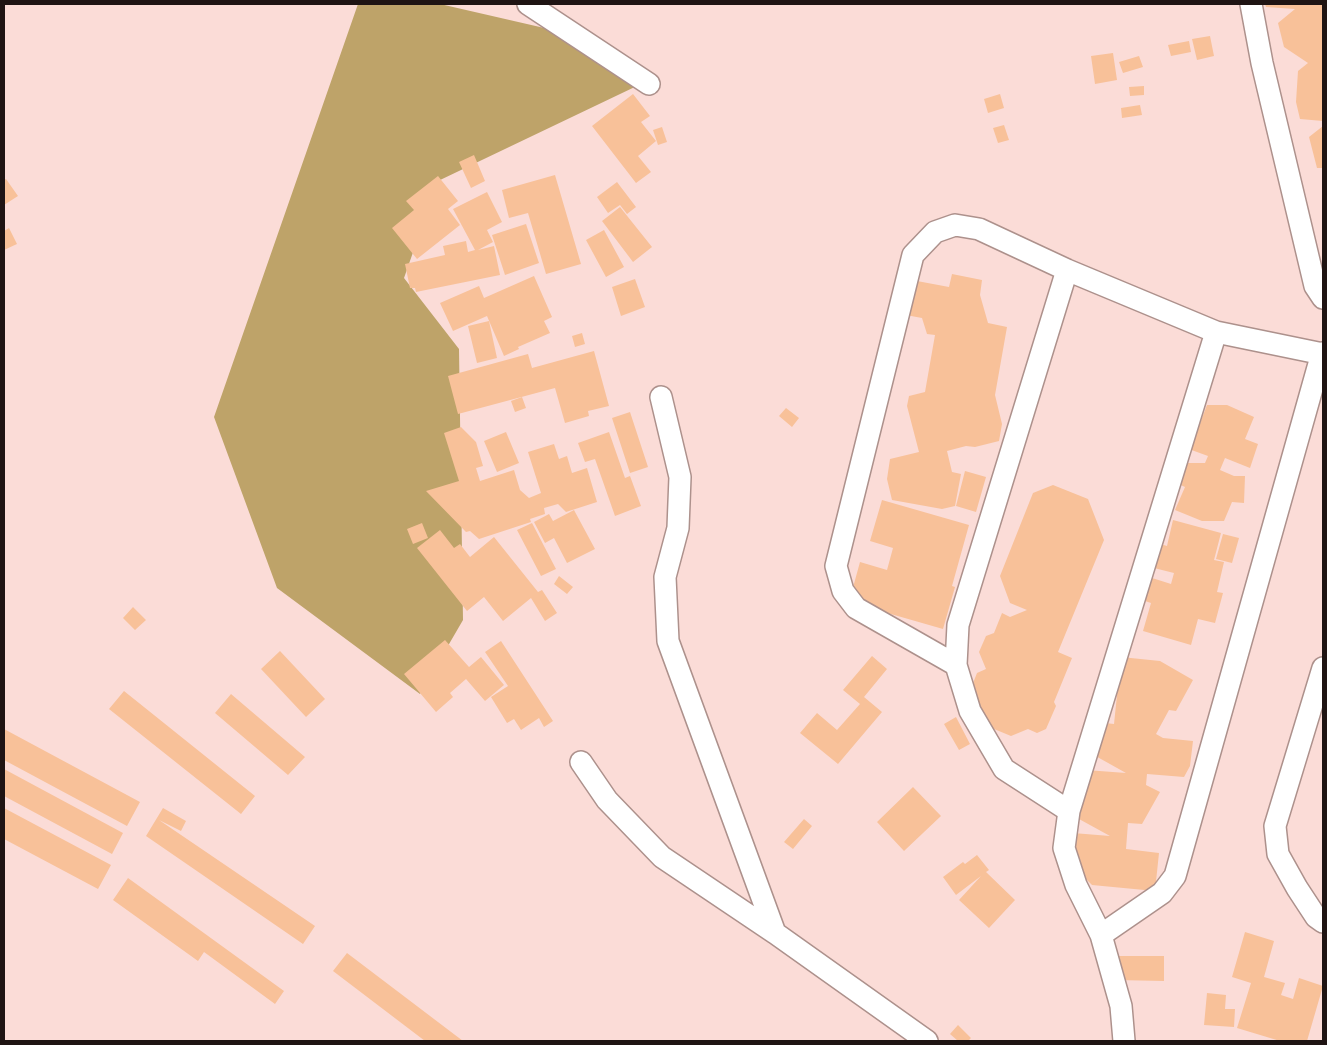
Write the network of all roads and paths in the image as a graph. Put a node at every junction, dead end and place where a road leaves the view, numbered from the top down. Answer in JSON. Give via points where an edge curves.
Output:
{"nodes":[{"id":1,"x":528,"y":4,"type":"edge"},
{"id":2,"x":1251,"y":4,"type":"edge"},
{"id":3,"x":649,"y":84,"type":"dead end"},
{"id":4,"x":1067,"y":270,"type":"junction"},
{"id":5,"x":1323,"y":298,"type":"edge"},
{"id":6,"x":1216,"y":332,"type":"junction"},
{"id":7,"x":1322,"y":353,"type":"edge"},
{"id":8,"x":661,"y":397,"type":"dead end"},
{"id":9,"x":956,"y":665,"type":"junction"},
{"id":10,"x":1323,"y":668,"type":"edge"},
{"id":11,"x":581,"y":762,"type":"dead end"},
{"id":12,"x":1069,"y":810,"type":"junction"},
{"id":13,"x":1323,"y":922,"type":"edge"},
{"id":14,"x":775,"y":933,"type":"junction"},
{"id":15,"x":1101,"y":935,"type":"junction"},
{"id":16,"x":927,"y":1041,"type":"edge"},
{"id":17,"x":1124,"y":1041,"type":"edge"}],
"edges":[{"from":1,"to":3,"type":"street"},
{"from":2,"to":5,"type":"street","via":[[1315,286]]},
{"from":4,"to":6,"type":"street"},
{"from":4,"to":9,"type":"street","via":[[958,625]]},
{"from":4,"to":9,"type":"street","via":[[979,229],[955,225],[934,232],[913,255],[836,566],[843,591],[856,608]]},
{"from":6,"to":7,"type":"street"},
{"from":6,"to":12,"type":"street"},
{"from":7,"to":15,"type":"street","via":[[1175,876],[1162,893]]},
{"from":8,"to":14,"type":"street","via":[[680,477],[678,528],[665,576],[668,641]]},
{"from":9,"to":12,"type":"street","via":[[970,711],[1004,769]]},
{"from":10,"to":13,"type":"street","via":[[1276,826],[1278,854],[1316,917]]},
{"from":11,"to":14,"type":"street","via":[[606,800],[662,857]]},
{"from":12,"to":15,"type":"street","via":[[1064,848],[1076,885]]},
{"from":14,"to":16,"type":"street"},
{"from":15,"to":17,"type":"street","via":[[1121,1006]]}]}
